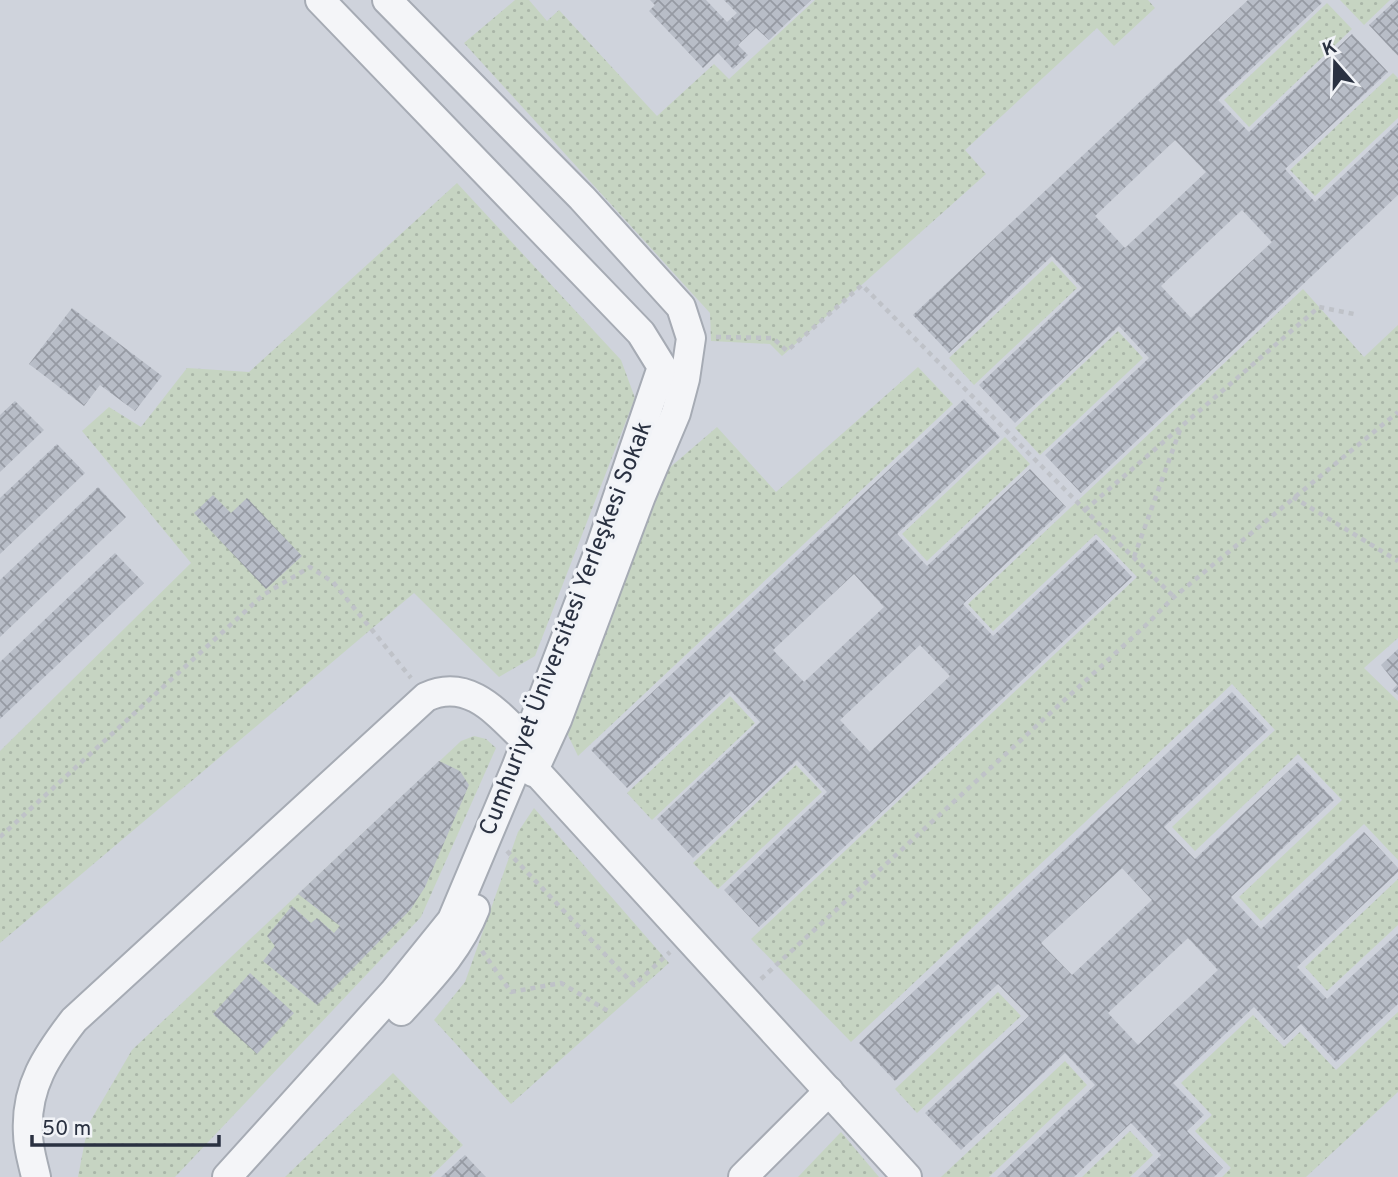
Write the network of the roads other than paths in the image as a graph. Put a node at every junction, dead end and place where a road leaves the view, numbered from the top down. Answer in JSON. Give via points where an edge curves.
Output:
{"nodes":[{"id":1,"x":320,"y":0,"type":"edge"},
{"id":2,"x":387,"y":0,"type":"edge"},
{"id":3,"x":526,"y":741,"type":"junction"},
{"id":4,"x":534,"y":769,"type":"junction"},
{"id":5,"x":829,"y":1091,"type":"junction"},
{"id":6,"x":36,"y":1177,"type":"edge"},
{"id":7,"x":227,"y":1177,"type":"edge"},
{"id":8,"x":246,"y":1177,"type":"edge"},
{"id":9,"x":743,"y":1177,"type":"edge"},
{"id":10,"x":907,"y":1177,"type":"edge"}],
"edges":[{"from":1,"to":3,"type":"street","name":"Cumhuriyet Üniversitesi Yerleşkesi Sokak","via":[[641,334],[662,367],[601,546]]},
{"from":2,"to":4,"type":"street","name":"Cumhuriyet Üniversitesi Yerleşkesi Sokak","via":[[582,198],[681,307],[691,338],[676,413]]},
{"from":3,"to":6,"type":"street","via":[[485,702],[452,690],[426,697],[74,1020],[39,1070],[31,1100],[28,1134]]},
{"from":3,"to":7,"type":"street","name":"Cumhuriyet Üniversitesi Yerleşkesi Sokak","via":[[452,920],[393,993]]},
{"from":4,"to":5,"type":"street","name":"Cumhuriyet Üniversitesi Yerleşkesi Sokak"},
{"from":4,"to":8,"type":"street","name":"Cumhuriyet Üniversitesi Yerleşkesi Sokak","via":[[467,930],[442,966]]},
{"from":5,"to":9,"type":"street"},
{"from":5,"to":10,"type":"street","name":"Cumhuriyet Üniversitesi Yerleşkesi Sokak"}]}
